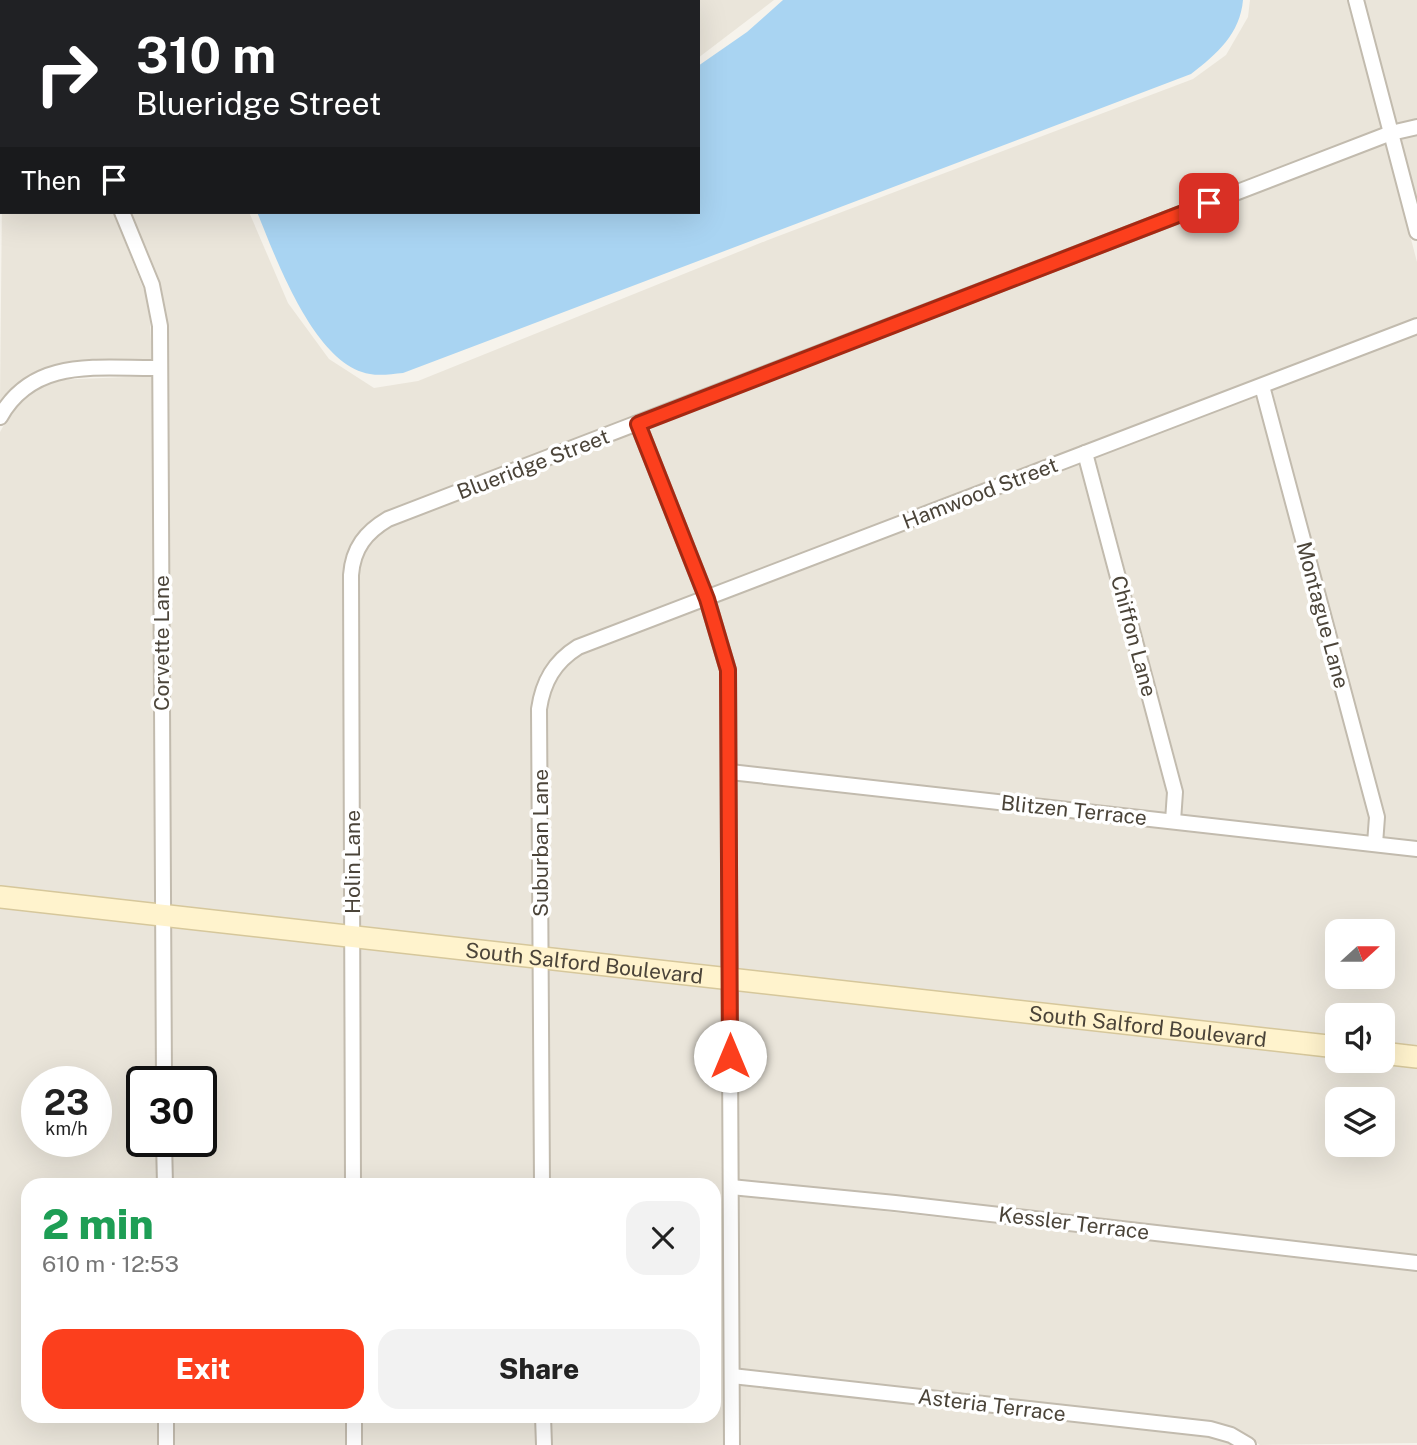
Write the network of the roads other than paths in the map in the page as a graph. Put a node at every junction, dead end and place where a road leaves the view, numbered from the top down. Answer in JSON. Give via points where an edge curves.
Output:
{"nodes":[{"id":1,"x":1356,"y":0,"type":"edge"},
{"id":2,"x":1417,"y":127,"type":"edge"},
{"id":3,"x":1391,"y":133,"type":"junction"},
{"id":4,"x":123,"y":214,"type":"edge"},
{"id":5,"x":1417,"y":232,"type":"edge"},
{"id":6,"x":1417,"y":326,"type":"edge"},
{"id":7,"x":160,"y":368,"type":"junction"},
{"id":8,"x":1262,"y":386,"type":"junction"},
{"id":9,"x":0,"y":417,"type":"edge"},
{"id":10,"x":638,"y":424,"type":"junction"},
{"id":11,"x":1085,"y":453,"type":"junction"},
{"id":12,"x":360,"y":542,"type":"joint"},
{"id":13,"x":707,"y":599,"type":"junction"},
{"id":14,"x":551,"y":672,"type":"joint"},
{"id":15,"x":730,"y":772,"type":"junction"},
{"id":16,"x":1173,"y":821,"type":"junction"},
{"id":17,"x":1375,"y":844,"type":"junction"},
{"id":18,"x":1417,"y":849,"type":"edge"},
{"id":19,"x":0,"y":897,"type":"edge"},
{"id":20,"x":163,"y":916,"type":"junction"},
{"id":21,"x":352,"y":936,"type":"junction"},
{"id":22,"x":541,"y":956,"type":"junction"},
{"id":23,"x":730,"y":977,"type":"junction"},
{"id":24,"x":1325,"y":1046,"type":"edge"},
{"id":25,"x":1395,"y":1053,"type":"edge"},
{"id":26,"x":1417,"y":1056,"type":"edge"},
{"id":27,"x":164,"y":1066,"type":"edge"},
{"id":28,"x":164,"y":1157,"type":"edge"},
{"id":29,"x":164,"y":1178,"type":"edge"},
{"id":30,"x":353,"y":1178,"type":"edge"},
{"id":31,"x":542,"y":1178,"type":"edge"},
{"id":32,"x":731,"y":1187,"type":"junction"},
{"id":33,"x":1417,"y":1263,"type":"edge"},
{"id":34,"x":732,"y":1376,"type":"junction"},
{"id":35,"x":166,"y":1423,"type":"edge"},
{"id":36,"x":354,"y":1423,"type":"edge"},
{"id":37,"x":543,"y":1423,"type":"edge"},
{"id":38,"x":166,"y":1445,"type":"edge"},
{"id":39,"x":354,"y":1445,"type":"edge"},
{"id":40,"x":544,"y":1445,"type":"edge"},
{"id":41,"x":732,"y":1445,"type":"edge"},
{"id":42,"x":1248,"y":1445,"type":"edge"}],
"edges":[{"from":1,"to":3,"type":"street"},
{"from":2,"to":3,"type":"street","name":"Blueridge Street"},
{"from":3,"to":5,"type":"street"},
{"from":3,"to":10,"type":"street","name":"Blueridge Street"},
{"from":4,"to":7,"type":"street","name":"Corvette Lane","via":[[157,301]]},
{"from":6,"to":8,"type":"street","name":"Hamwood Street"},
{"from":7,"to":9,"type":"street","via":[[53,373],[29,383]]},
{"from":7,"to":20,"type":"street","name":"Corvette Lane"},
{"from":8,"to":11,"type":"street","name":"Hamwood Street"},
{"from":8,"to":17,"type":"street","name":"Montague Lane","via":[[1377,817]]},
{"from":10,"to":12,"type":"street","name":"Blueridge Street","via":[[388,519]]},
{"from":10,"to":13,"type":"street"},
{"from":11,"to":13,"type":"street","name":"Hamwood Street"},
{"from":11,"to":16,"type":"street","name":"Chiffon Lane","via":[[1175,792]]},
{"from":12,"to":21,"type":"street","name":"Holin Lane","via":[[351,575]]},
{"from":13,"to":14,"type":"street","name":"Hamwood Street","via":[[578,647]]},
{"from":13,"to":15,"type":"street","via":[[728,670]]},
{"from":14,"to":22,"type":"street","name":"Suburban Lane","via":[[539,709]]},
{"from":15,"to":16,"type":"street","name":"Blitzen Terrace"},
{"from":15,"to":23,"type":"street"},
{"from":16,"to":17,"type":"street","name":"Blitzen Terrace"},
{"from":17,"to":18,"type":"street","name":"Blitzen Terrace"},
{"from":19,"to":20,"type":"street","name":"South Salford Boulevard"},
{"from":20,"to":21,"type":"street","name":"South Salford Boulevard"},
{"from":20,"to":27,"type":"street","name":"Corvette Lane"},
{"from":21,"to":22,"type":"street","name":"South Salford Boulevard"},
{"from":21,"to":30,"type":"street","name":"Holin Lane"},
{"from":22,"to":23,"type":"street","name":"South Salford Boulevard"},
{"from":22,"to":31,"type":"street","name":"Suburban Lane"},
{"from":23,"to":24,"type":"street","name":"South Salford Boulevard"},
{"from":23,"to":32,"type":"street"},
{"from":25,"to":26,"type":"street"},
{"from":28,"to":29,"type":"street"},
{"from":32,"to":33,"type":"street","name":"Kessler Terrace"},
{"from":32,"to":34,"type":"street"},
{"from":34,"to":41,"type":"street"},
{"from":34,"to":42,"type":"street","name":"Asteria Terrace","via":[[1210,1429]]},
{"from":35,"to":38,"type":"street"},
{"from":36,"to":39,"type":"street"},
{"from":37,"to":40,"type":"street"}]}
